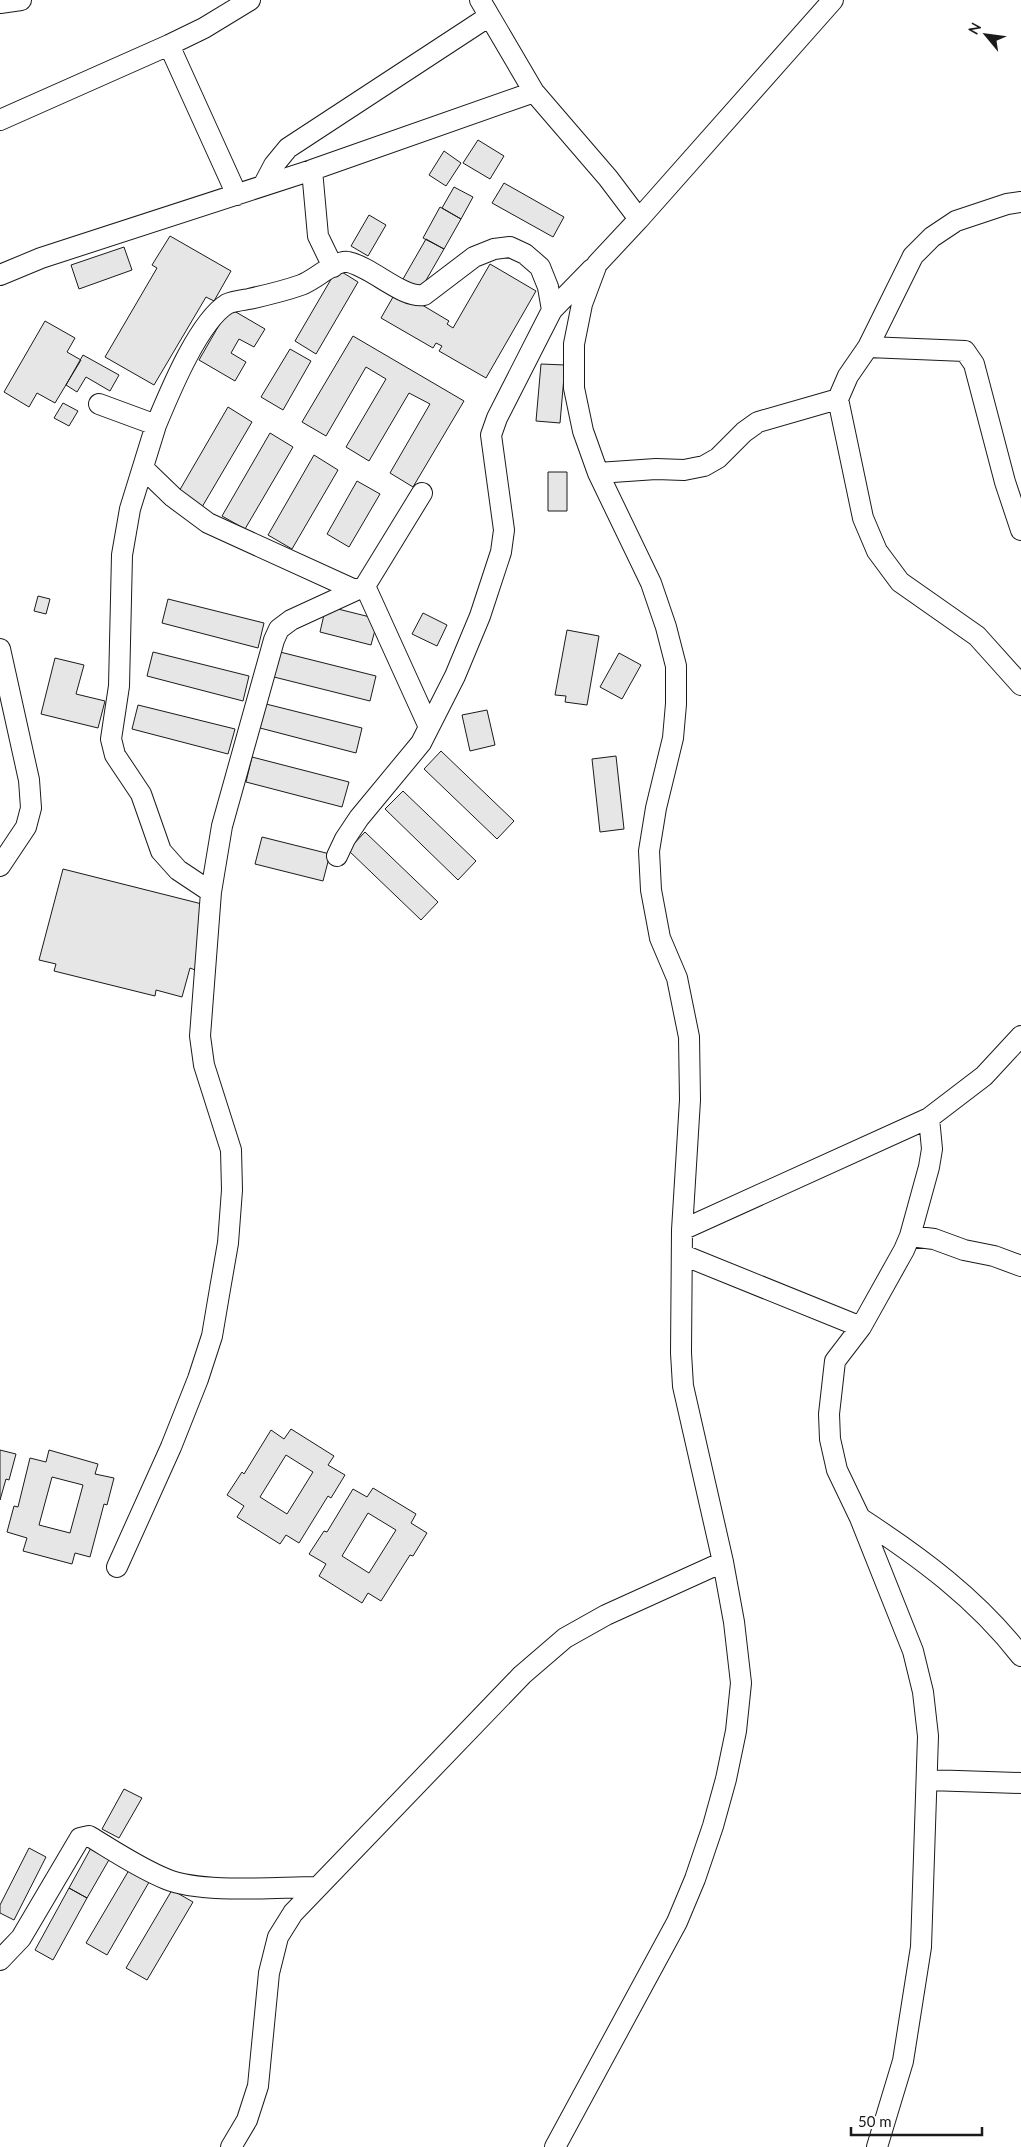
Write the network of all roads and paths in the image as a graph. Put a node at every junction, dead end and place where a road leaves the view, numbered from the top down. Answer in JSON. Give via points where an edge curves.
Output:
{"nodes":[{"id":1,"x":21,"y":0,"type":"edge"},
{"id":2,"x":250,"y":0,"type":"edge"},
{"id":3,"x":833,"y":0,"type":"edge"},
{"id":4,"x":0,"y":3,"type":"edge"},
{"id":5,"x":484,"y":9,"type":"edge"},
{"id":6,"x":169,"y":45,"type":"junction"},
{"id":7,"x":534,"y":92,"type":"junction"},
{"id":8,"x":0,"y":120,"type":"edge"},
{"id":9,"x":312,"y":170,"type":"junction"},
{"id":10,"x":264,"y":184,"type":"junction"},
{"id":11,"x":237,"y":195,"type":"junction"},
{"id":12,"x":1021,"y":202,"type":"edge"},
{"id":13,"x":639,"y":219,"type":"junction"},
{"id":14,"x":597,"y":264,"type":"junction"},
{"id":15,"x":333,"y":267,"type":"junction"},
{"id":16,"x":0,"y":275,"type":"edge"},
{"id":17,"x":552,"y":310,"type":"junction"},
{"id":18,"x":868,"y":347,"type":"junction"},
{"id":19,"x":838,"y":399,"type":"junction"},
{"id":20,"x":99,"y":404,"type":"dead end"},
{"id":21,"x":156,"y":425,"type":"junction"},
{"id":22,"x":143,"y":468,"type":"junction"},
{"id":23,"x":598,"y":473,"type":"junction"},
{"id":24,"x":422,"y":493,"type":"dead end"},
{"id":25,"x":1021,"y":530,"type":"edge"},
{"id":26,"x":360,"y":588,"type":"junction"},
{"id":27,"x":0,"y":649,"type":"edge"},
{"id":28,"x":1021,"y":685,"type":"edge"},
{"id":29,"x":429,"y":727,"type":"junction"},
{"id":30,"x":337,"y":856,"type":"dead end"},
{"id":31,"x":0,"y":866,"type":"edge"},
{"id":32,"x":211,"y":892,"type":"junction"},
{"id":33,"x":1021,"y":1036,"type":"edge"},
{"id":34,"x":929,"y":1118,"type":"junction"},
{"id":35,"x":682,"y":1230,"type":"junction"},
{"id":36,"x":910,"y":1236,"type":"junction"},
{"id":37,"x":683,"y":1255,"type":"junction"},
{"id":38,"x":1021,"y":1266,"type":"edge"},
{"id":39,"x":861,"y":1327,"type":"junction"},
{"id":40,"x":860,"y":1518,"type":"junction"},
{"id":41,"x":723,"y":1562,"type":"junction"},
{"id":42,"x":117,"y":1567,"type":"dead end"},
{"id":43,"x":1021,"y":1656,"type":"edge"},
{"id":44,"x":928,"y":1780,"type":"junction"},
{"id":45,"x":1021,"y":1783,"type":"edge"},
{"id":46,"x":316,"y":1887,"type":"junction"},
{"id":47,"x":0,"y":1960,"type":"edge"},
{"id":48,"x":231,"y":2147,"type":"edge"},
{"id":49,"x":555,"y":2147,"type":"edge"},
{"id":50,"x":876,"y":2147,"type":"edge"}],
"edges":[{"from":1,"to":4,"type":"street"},
{"from":2,"to":6,"type":"street"},
{"from":3,"to":13,"type":"street"},
{"from":5,"to":7,"type":"street"},
{"from":5,"to":10,"type":"street","via":[[288,148]]},
{"from":6,"to":8,"type":"street"},
{"from":6,"to":11,"type":"street"},
{"from":7,"to":9,"type":"street"},
{"from":7,"to":13,"type":"street"},
{"from":9,"to":10,"type":"street"},
{"from":9,"to":15,"type":"street","via":[[318,236]]},
{"from":10,"to":11,"type":"street"},
{"from":11,"to":16,"type":"street","via":[[41,258]]},
{"from":12,"to":18,"type":"street","via":[[956,221],[932,237],[913,256]]},
{"from":13,"to":14,"type":"street"},
{"from":14,"to":17,"type":"street"},
{"from":14,"to":23,"type":"street","via":[[582,304],[574,344],[574,388],[583,431]]},
{"from":15,"to":17,"type":"street","via":[[341,262],[351,263],[416,296],[424,295],[474,257],[510,247],[540,267]]},
{"from":15,"to":21,"type":"street","via":[[303,285],[228,304],[210,321],[193,346]]},
{"from":17,"to":29,"type":"street","via":[[497,418],[492,435],[504,530],[501,552],[456,676]]},
{"from":18,"to":19,"type":"street","via":[[848,376]]},
{"from":18,"to":25,"type":"street","via":[[965,351],[974,364]]},
{"from":19,"to":23,"type":"street","via":[[758,422],[718,458],[704,466],[684,470]]},
{"from":19,"to":28,"type":"street","via":[[863,518],[877,551],[900,582],[977,636]]},
{"from":20,"to":21,"type":"street"},
{"from":21,"to":22,"type":"street"},
{"from":22,"to":26,"type":"street","via":[[173,497],[208,523]]},
{"from":22,"to":32,"type":"street","via":[[130,509],[122,555],[119,686],[112,739],[115,754],[140,794],[161,851],[178,870]]},
{"from":23,"to":35,"type":"street","via":[[651,583],[676,666],[673,738],[649,851],[651,890],[660,938],[677,978],[689,1038],[690,1100]]},
{"from":24,"to":26,"type":"street"},
{"from":26,"to":29,"type":"street"},
{"from":26,"to":32,"type":"street","via":[[291,620],[280,629],[274,640],[222,826]]},
{"from":27,"to":31,"type":"street","via":[[29,780],[31,808],[26,827]]},
{"from":29,"to":30,"type":"street","via":[[411,757],[359,818]]},
{"from":32,"to":42,"type":"street","via":[[200,1036],[204,1065],[230,1150],[232,1190],[228,1243],[212,1336],[198,1379]]},
{"from":33,"to":34,"type":"street","via":[[984,1076]]},
{"from":34,"to":35,"type":"street"},
{"from":34,"to":36,"type":"street","via":[[930,1167]]},
{"from":35,"to":37,"type":"street"},
{"from":36,"to":38,"type":"street","via":[[934,1239]]},
{"from":36,"to":39,"type":"street"},
{"from":37,"to":39,"type":"street"},
{"from":37,"to":41,"type":"street","via":[[683,1386]]},
{"from":39,"to":40,"type":"street","via":[[836,1361],[829,1414],[830,1439],[837,1470]]},
{"from":40,"to":43,"type":"street","via":[[940,1574],[989,1619]]},
{"from":40,"to":44,"type":"street","via":[[919,1672],[927,1715]]},
{"from":41,"to":46,"type":"street","via":[[606,1615],[565,1638],[522,1675]]},
{"from":41,"to":49,"type":"street","via":[[741,1683],[736,1731],[714,1826],[677,1922]]},
{"from":44,"to":45,"type":"street"},
{"from":44,"to":50,"type":"street","via":[[921,1947],[903,2061]]},
{"from":46,"to":47,"type":"street","via":[[190,1886],[167,1880],[140,1867],[89,1836],[80,1838],[21,1938]]},
{"from":46,"to":48,"type":"street","via":[[293,1913],[278,1938],[270,1972],[258,2086],[247,2120]]}]}
